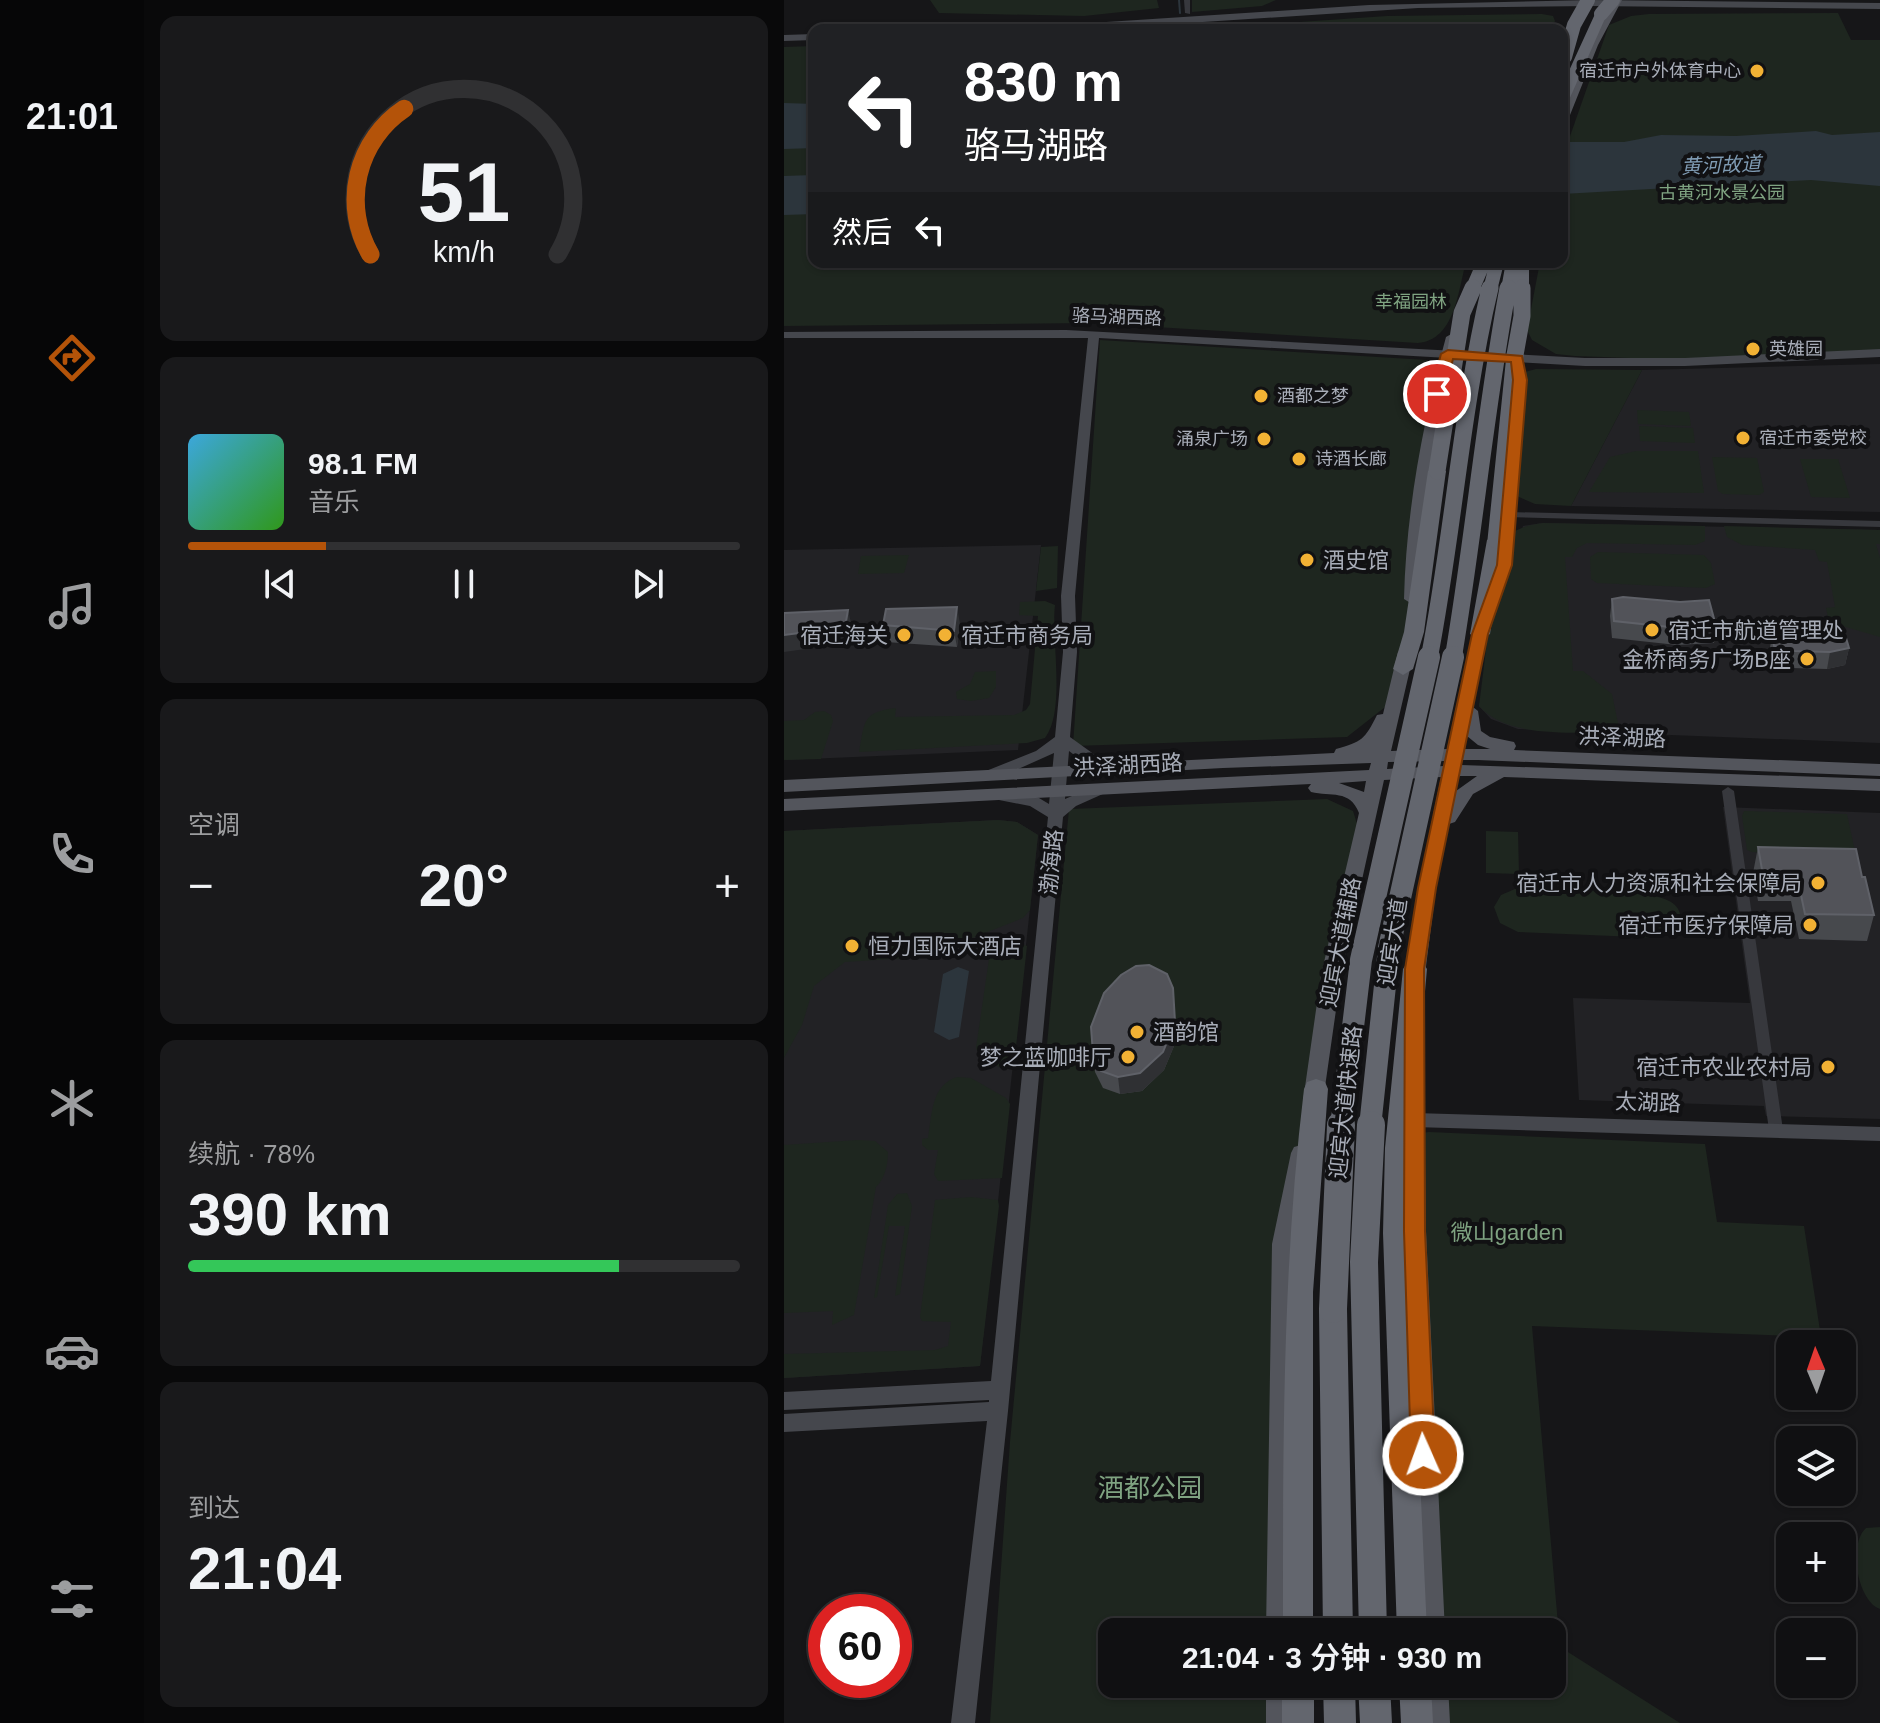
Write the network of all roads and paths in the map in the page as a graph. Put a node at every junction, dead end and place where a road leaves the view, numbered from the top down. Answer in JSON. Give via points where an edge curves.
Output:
{"nodes":[{"id":1,"x":1187,"y":0,"type":"edge"},
{"id":2,"x":1566,"y":0,"type":"edge"},
{"id":3,"x":1585,"y":2,"type":"edge"},
{"id":4,"x":1532,"y":3,"type":"junction"},
{"id":5,"x":1638,"y":4,"type":"edge"},
{"id":6,"x":1772,"y":5,"type":"junction"},
{"id":7,"x":1610,"y":6,"type":"edge"},
{"id":8,"x":1880,"y":8,"type":"edge"},
{"id":9,"x":1419,"y":9,"type":"junction"},
{"id":10,"x":1188,"y":13,"type":"dead end"},
{"id":11,"x":1272,"y":15,"type":"junction"},
{"id":12,"x":1570,"y":23,"type":"junction"},
{"id":13,"x":1126,"y":24,"type":"edge"},
{"id":14,"x":1568,"y":27,"type":"edge"},
{"id":15,"x":808,"y":37,"type":"edge"},
{"id":16,"x":784,"y":38,"type":"edge"},
{"id":17,"x":1568,"y":44,"type":"edge"},
{"id":18,"x":1568,"y":88,"type":"edge"},
{"id":19,"x":1568,"y":106,"type":"edge"},
{"id":20,"x":1479,"y":268,"type":"edge"},
{"id":21,"x":1480,"y":268,"type":"edge"},
{"id":22,"x":1496,"y":268,"type":"edge"},
{"id":23,"x":1512,"y":268,"type":"edge"},
{"id":24,"x":1523,"y":268,"type":"edge"},
{"id":25,"x":1524,"y":268,"type":"edge"},
{"id":26,"x":1094,"y":334,"type":"junction"},
{"id":27,"x":784,"y":335,"type":"edge"},
{"id":28,"x":1514,"y":342,"type":"junction"},
{"id":29,"x":1880,"y":353,"type":"edge"},
{"id":30,"x":1448,"y":354,"type":"junction"},
{"id":31,"x":1517,"y":359,"type":"junction"},
{"id":32,"x":1685,"y":362,"type":"junction"},
{"id":33,"x":1509,"y":515,"type":"junction"},
{"id":34,"x":1880,"y":524,"type":"edge"},
{"id":35,"x":1479,"y":643,"type":"junction"},
{"id":36,"x":1403,"y":669,"type":"junction"},
{"id":37,"x":1063,"y":739,"type":"junction"},
{"id":38,"x":1223,"y":762,"type":"junction"},
{"id":39,"x":1455,"y":763,"type":"junction"},
{"id":40,"x":1379,"y":766,"type":"junction"},
{"id":41,"x":1122,"y":768,"type":"junction"},
{"id":42,"x":1854,"y":769,"type":"junction"},
{"id":43,"x":1475,"y":770,"type":"joint"},
{"id":44,"x":1880,"y":770,"type":"edge"},
{"id":45,"x":991,"y":775,"type":"junction"},
{"id":46,"x":1612,"y":775,"type":"junction"},
{"id":47,"x":1059,"y":782,"type":"junction"},
{"id":48,"x":1880,"y":785,"type":"edge"},
{"id":49,"x":784,"y":786,"type":"edge"},
{"id":50,"x":1143,"y":787,"type":"junction"},
{"id":51,"x":1102,"y":789,"type":"junction"},
{"id":52,"x":1728,"y":791,"type":"dead end"},
{"id":53,"x":990,"y":794,"type":"junction"},
{"id":54,"x":784,"y":805,"type":"edge"},
{"id":55,"x":1056,"y":815,"type":"junction"},
{"id":56,"x":1368,"y":815,"type":"junction"},
{"id":57,"x":1432,"y":866,"type":"junction"},
{"id":58,"x":1415,"y":969,"type":"junction"},
{"id":59,"x":1316,"y":1089,"type":"junction"},
{"id":60,"x":1414,"y":1120,"type":"junction"},
{"id":61,"x":1776,"y":1130,"type":"junction"},
{"id":62,"x":1880,"y":1134,"type":"edge"},
{"id":63,"x":999,"y":1400,"type":"junction"},
{"id":64,"x":784,"y":1401,"type":"edge"},
{"id":65,"x":784,"y":1423,"type":"edge"},
{"id":66,"x":1279,"y":1618,"type":"edge"},
{"id":67,"x":1298,"y":1618,"type":"edge"},
{"id":68,"x":1338,"y":1618,"type":"edge"},
{"id":69,"x":1373,"y":1618,"type":"edge"},
{"id":70,"x":1411,"y":1618,"type":"edge"},
{"id":71,"x":1431,"y":1618,"type":"edge"},
{"id":72,"x":1279,"y":1698,"type":"edge"},
{"id":73,"x":1298,"y":1698,"type":"edge"},
{"id":74,"x":1339,"y":1698,"type":"edge"},
{"id":75,"x":1375,"y":1698,"type":"edge"},
{"id":76,"x":1416,"y":1698,"type":"edge"},
{"id":77,"x":1436,"y":1698,"type":"edge"},
{"id":78,"x":963,"y":1723,"type":"edge"},
{"id":79,"x":1279,"y":1723,"type":"edge"},
{"id":80,"x":1298,"y":1723,"type":"edge"},
{"id":81,"x":1340,"y":1723,"type":"edge"},
{"id":82,"x":1376,"y":1723,"type":"edge"},
{"id":83,"x":1417,"y":1723,"type":"edge"},
{"id":84,"x":1437,"y":1723,"type":"edge"}],
"edges":[{"from":1,"to":10,"type":"street"},
{"from":2,"to":4,"type":"street"},
{"from":3,"to":4,"type":"street"},
{"from":3,"to":7,"type":"street"},
{"from":3,"to":9,"type":"street"},
{"from":3,"to":12,"type":"main road"},
{"from":3,"to":17,"type":"highway","bridge":true},
{"from":4,"to":11,"type":"street"},
{"from":5,"to":6,"type":"street"},
{"from":5,"to":7,"type":"street"},
{"from":5,"to":8,"type":"street"},
{"from":6,"to":7,"type":"street"},
{"from":6,"to":8,"type":"street"},
{"from":7,"to":18,"type":"highway"},
{"from":7,"to":19,"type":"main road"},
{"from":9,"to":11,"type":"street"},
{"from":9,"to":12,"type":"street","via":[[1544,10],[1563,15]]},
{"from":11,"to":13,"type":"street"},
{"from":12,"to":14,"type":"main road"},
{"from":15,"to":16,"type":"street"},
{"from":20,"to":30,"type":"main road","name":"迎宾大道辅路","via":[[1465,294]]},
{"from":21,"to":36,"type":"highway","bridge":true,"via":[[1462,313],[1414,632]]},
{"from":22,"to":68,"type":"highway","name":"迎宾大道快速路","bridge":true,"via":[[1479,335],[1446,573],[1361,960],[1342,1104],[1333,1309]]},
{"from":23,"to":69,"type":"highway","name":"迎宾大道","bridge":true,"via":[[1452,663],[1389,948],[1372,1094],[1364,1276]]},
{"from":24,"to":28,"type":"main road"},
{"from":25,"to":35,"type":"highway","bridge":true,"via":[[1496,540]]},
{"from":26,"to":27,"type":"street","name":"骆马湖西路"},
{"from":26,"to":30,"type":"street","name":"骆马湖西路"},
{"from":26,"to":37,"type":"street","name":"渤海路","via":[[1068,596]]},
{"from":28,"to":31,"type":"main road"},
{"from":28,"to":32,"type":"street","via":[[1529,355],[1544,358]]},
{"from":29,"to":32,"type":"street"},
{"from":30,"to":31,"type":"street","name":"骆马湖西路"},
{"from":30,"to":36,"type":"main road","name":"迎宾大道辅路","via":[[1412,554],[1412,615]]},
{"from":31,"to":32,"type":"street","name":"骆马湖西路"},
{"from":31,"to":33,"type":"main road","via":[[1520,380]]},
{"from":33,"to":34,"type":"street"},
{"from":33,"to":35,"type":"main road","via":[[1504,565]]},
{"from":35,"to":39,"type":"main road"},
{"from":35,"to":42,"type":"main road","via":[[1469,729],[1489,744]]},
{"from":36,"to":38,"type":"main road","via":[[1380,732],[1366,746],[1326,756]]},
{"from":36,"to":40,"type":"main road","name":"迎宾大道辅路"},
{"from":37,"to":41,"type":"street","via":[[1090,759]]},
{"from":37,"to":45,"type":"street","via":[[1041,755]]},
{"from":37,"to":47,"type":"street","name":"渤海路"},
{"from":38,"to":40,"type":"main road","name":"洪泽湖西路","via":[[1362,759]]},
{"from":38,"to":41,"type":"main road","name":"洪泽湖西路"},
{"from":39,"to":40,"type":"main road","name":"洪泽湖西路"},
{"from":39,"to":42,"type":"main road","name":"洪泽湖路"},
{"from":39,"to":43,"type":"main road","name":"洪泽湖西路"},
{"from":39,"to":57,"type":"main road"},
{"from":40,"to":50,"type":"main road","name":"洪泽湖西路"},
{"from":40,"to":56,"type":"main road","name":"迎宾大道辅路"},
{"from":41,"to":47,"type":"main road","name":"洪泽湖西路"},
{"from":42,"to":44,"type":"main road","name":"洪泽湖路"},
{"from":43,"to":46,"type":"main road","name":"洪泽湖路"},
{"from":45,"to":47,"type":"main road","name":"洪泽湖西路"},
{"from":45,"to":49,"type":"main road","name":"洪泽湖西路"},
{"from":46,"to":48,"type":"main road","name":"洪泽湖路"},
{"from":46,"to":57,"type":"main road","via":[[1501,775],[1474,783],[1451,812]]},
{"from":47,"to":51,"type":"main road","name":"洪泽湖西路"},
{"from":47,"to":53,"type":"main road","name":"洪泽湖西路"},
{"from":47,"to":55,"type":"street","name":"渤海路"},
{"from":50,"to":51,"type":"main road","name":"洪泽湖西路"},
{"from":50,"to":56,"type":"main road","via":[[1347,790],[1363,800]]},
{"from":51,"to":55,"type":"street"},
{"from":52,"to":61,"type":"street"},
{"from":53,"to":54,"type":"main road","name":"洪泽湖西路"},
{"from":53,"to":55,"type":"street","via":[[1034,802]]},
{"from":55,"to":63,"type":"street","name":"渤海路"},
{"from":56,"to":59,"type":"main road","name":"迎宾大道辅路","via":[[1331,975]]},
{"from":57,"to":58,"type":"main road"},
{"from":58,"to":60,"type":"main road"},
{"from":58,"to":70,"type":"highway","via":[[1398,1148],[1396,1233]]},
{"from":59,"to":66,"type":"main road","name":"迎宾大道辅路","via":[[1283,1244]]},
{"from":59,"to":67,"type":"highway","via":[[1301,1238]]},
{"from":60,"to":61,"type":"street","name":"太湖路"},
{"from":60,"to":71,"type":"main road"},
{"from":61,"to":62,"type":"street","name":"太湖路"},
{"from":63,"to":64,"type":"street"},
{"from":63,"to":65,"type":"street"},
{"from":63,"to":78,"type":"street","name":"渤海路"},
{"from":72,"to":79,"type":"main road"},
{"from":73,"to":80,"type":"highway"},
{"from":74,"to":81,"type":"highway"},
{"from":75,"to":82,"type":"highway"},
{"from":76,"to":83,"type":"highway"},
{"from":77,"to":84,"type":"main road"}]}
